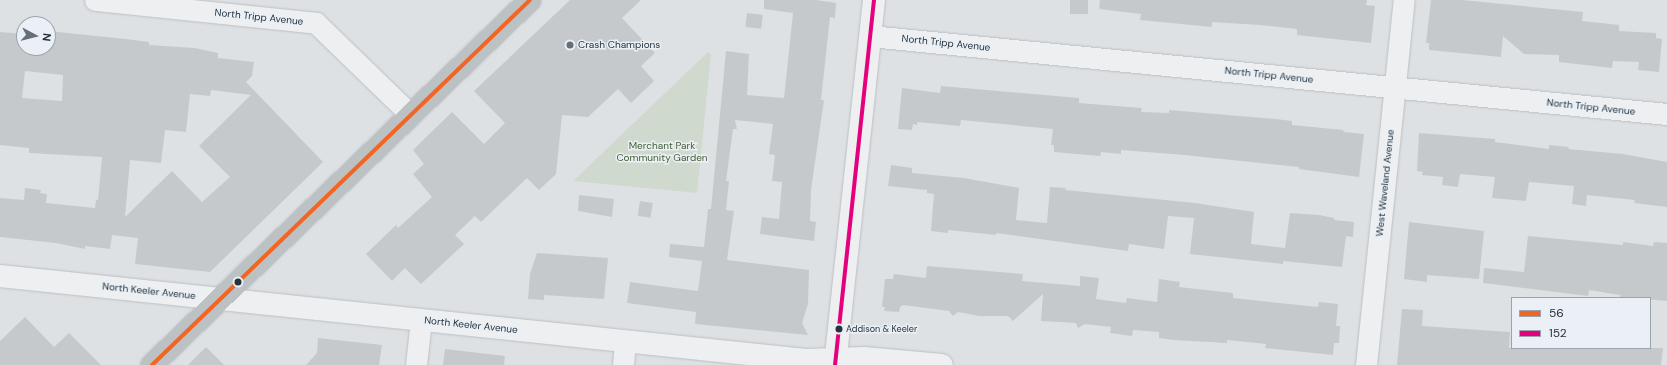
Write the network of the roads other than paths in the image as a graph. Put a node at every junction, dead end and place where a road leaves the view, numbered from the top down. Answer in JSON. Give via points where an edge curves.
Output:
{"nodes":[{"id":1,"x":95,"y":0,"type":"edge"},
{"id":2,"x":530,"y":0,"type":"edge"},
{"id":3,"x":874,"y":0,"type":"edge"},
{"id":4,"x":1404,"y":0,"type":"edge"},
{"id":5,"x":870,"y":36,"type":"junction"},
{"id":6,"x":1395,"y":87,"type":"junction"},
{"id":7,"x":1667,"y":114,"type":"edge"},
{"id":8,"x":411,"y":115,"type":"junction"},
{"id":9,"x":0,"y":276,"type":"edge"},
{"id":10,"x":223,"y":299,"type":"junction"},
{"id":11,"x":421,"y":320,"type":"junction"},
{"id":12,"x":625,"y":341,"type":"junction"},
{"id":13,"x":835,"y":363,"type":"edge"},
{"id":14,"x":152,"y":365,"type":"edge"},
{"id":15,"x":416,"y":365,"type":"edge"},
{"id":16,"x":623,"y":365,"type":"edge"},
{"id":17,"x":942,"y":365,"type":"edge"},
{"id":18,"x":1366,"y":365,"type":"edge"}],
"edges":[{"from":1,"to":8,"type":"street","name":"North Tripp Avenue","via":[[316,23]]},
{"from":2,"to":8,"type":"main road"},
{"from":3,"to":5,"type":"street"},
{"from":4,"to":6,"type":"street","name":"West Waveland Avenue"},
{"from":5,"to":6,"type":"street","name":"North Tripp Avenue"},
{"from":5,"to":13,"type":"street"},
{"from":6,"to":7,"type":"street","name":"North Tripp Avenue"},
{"from":6,"to":18,"type":"street","name":"West Waveland Avenue"},
{"from":8,"to":10,"type":"main road"},
{"from":9,"to":10,"type":"street","name":"North Keeler Avenue"},
{"from":10,"to":11,"type":"street","name":"North Keeler Avenue"},
{"from":10,"to":14,"type":"main road"},
{"from":11,"to":12,"type":"street","name":"North Keeler Avenue"},
{"from":11,"to":15,"type":"street"},
{"from":12,"to":13,"type":"street","name":"North Keeler Avenue"},
{"from":12,"to":16,"type":"street"},
{"from":13,"to":17,"type":"street","name":"North Keeler Avenue","via":[[864,358]]}]}
